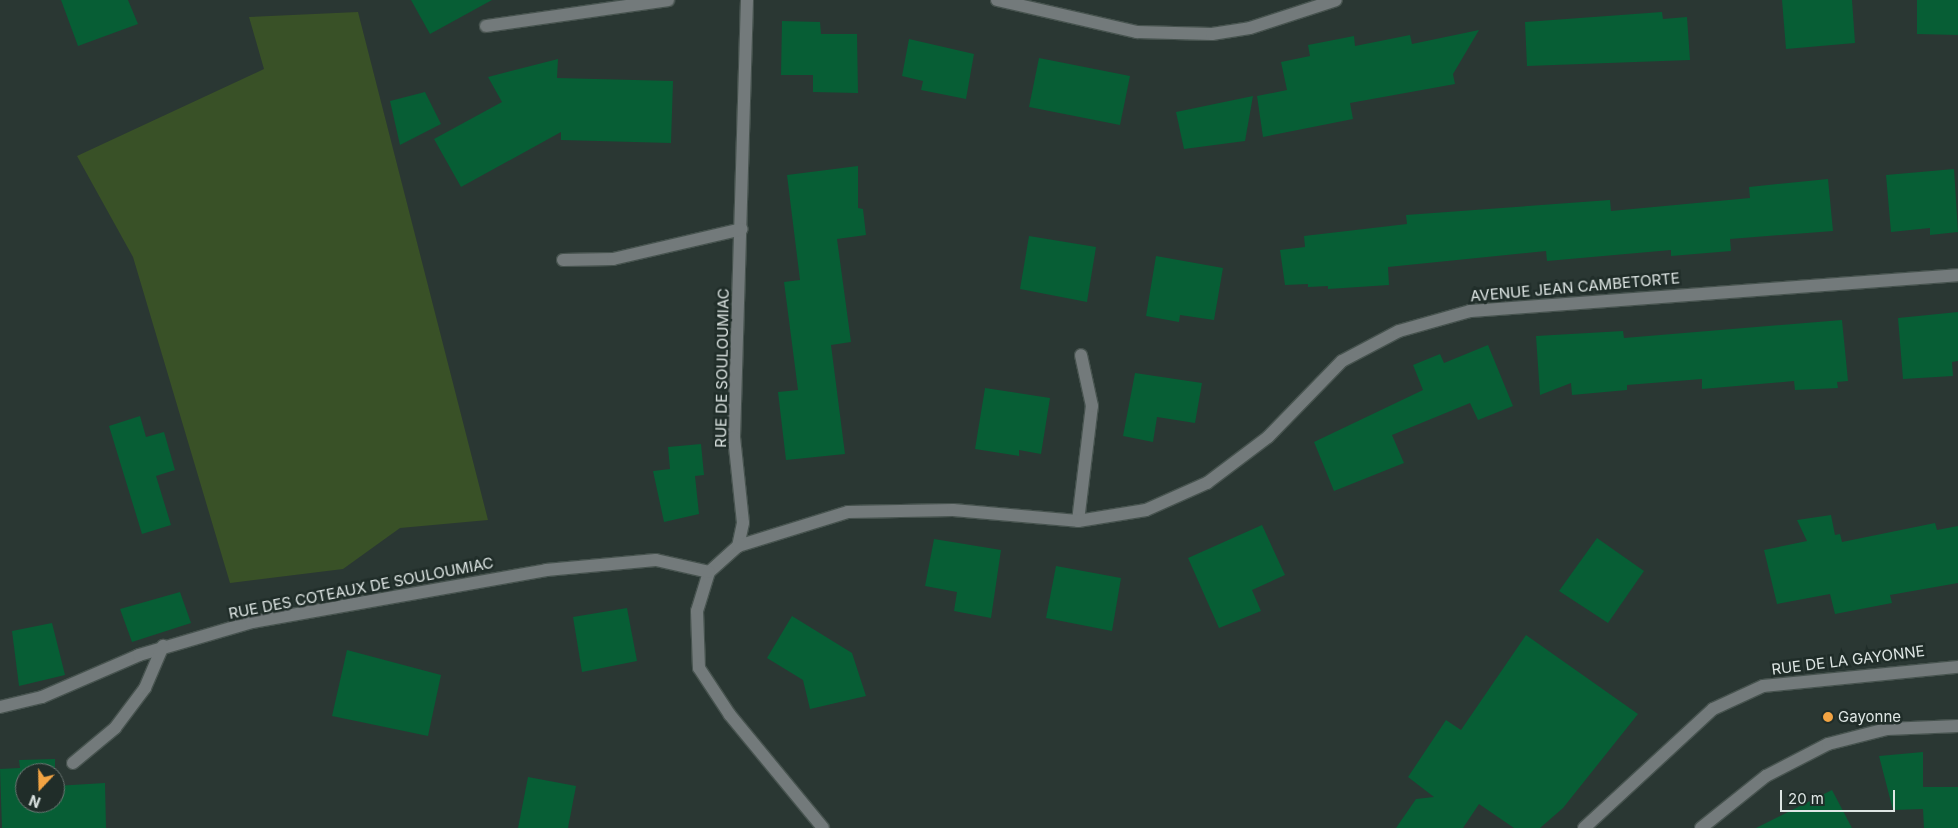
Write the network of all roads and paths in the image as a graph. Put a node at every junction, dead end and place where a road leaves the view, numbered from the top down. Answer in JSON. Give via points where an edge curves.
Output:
{"nodes":[{"id":1,"x":668,"y":0,"type":"edge"},
{"id":2,"x":747,"y":0,"type":"edge"},
{"id":3,"x":997,"y":0,"type":"edge"},
{"id":4,"x":1336,"y":0,"type":"edge"},
{"id":5,"x":486,"y":26,"type":"dead end"},
{"id":6,"x":742,"y":229,"type":"junction"},
{"id":7,"x":563,"y":260,"type":"dead end"},
{"id":8,"x":1958,"y":274,"type":"edge"},
{"id":9,"x":1081,"y":355,"type":"dead end"},
{"id":10,"x":1078,"y":521,"type":"junction"},
{"id":11,"x":738,"y":546,"type":"junction"},
{"id":12,"x":709,"y":572,"type":"junction"},
{"id":13,"x":163,"y":646,"type":"junction"},
{"id":14,"x":1958,"y":667,"type":"edge"},
{"id":15,"x":0,"y":707,"type":"edge"},
{"id":16,"x":1958,"y":726,"type":"edge"},
{"id":17,"x":73,"y":763,"type":"dead end"},
{"id":18,"x":824,"y":828,"type":"edge"},
{"id":19,"x":1584,"y":828,"type":"edge"},
{"id":20,"x":1701,"y":828,"type":"edge"}],
"edges":[{"from":1,"to":5,"type":"street"},
{"from":2,"to":6,"type":"street","name":"RUE DE SOULOUMIAC"},
{"from":3,"to":4,"type":"street","via":[[1137,32],[1212,34],[1250,28]]},
{"from":6,"to":7,"type":"street","via":[[613,258]]},
{"from":6,"to":11,"type":"street","name":"RUE DE SOULOUMIAC","via":[[734,436],[743,523]]},
{"from":8,"to":10,"type":"street","name":"AVENUE JEAN CAMBETORTE","via":[[1470,311],[1426,323],[1400,331],[1342,361],[1268,437],[1207,483],[1146,510]]},
{"from":9,"to":10,"type":"street","via":[[1092,406]]},
{"from":10,"to":11,"type":"street","name":"AVENUE JEAN CAMBETORTE","via":[[953,510],[848,512]]},
{"from":11,"to":12,"type":"street"},
{"from":12,"to":13,"type":"street","name":"RUE DES COTEAUX DE SOULOUMIAC","via":[[656,560],[546,570],[252,622]]},
{"from":12,"to":18,"type":"street","via":[[697,611],[699,668],[730,715]]},
{"from":13,"to":15,"type":"street","name":"RUE DES COTEAUX DE SOULOUMIAC","via":[[42,697]]},
{"from":13,"to":17,"type":"street","via":[[145,688],[116,728]]},
{"from":14,"to":19,"type":"street","name":"RUE DE LA GAYONNE","via":[[1763,686],[1713,709]]},
{"from":16,"to":20,"type":"street","via":[[1887,729],[1828,744],[1766,776]]}]}
